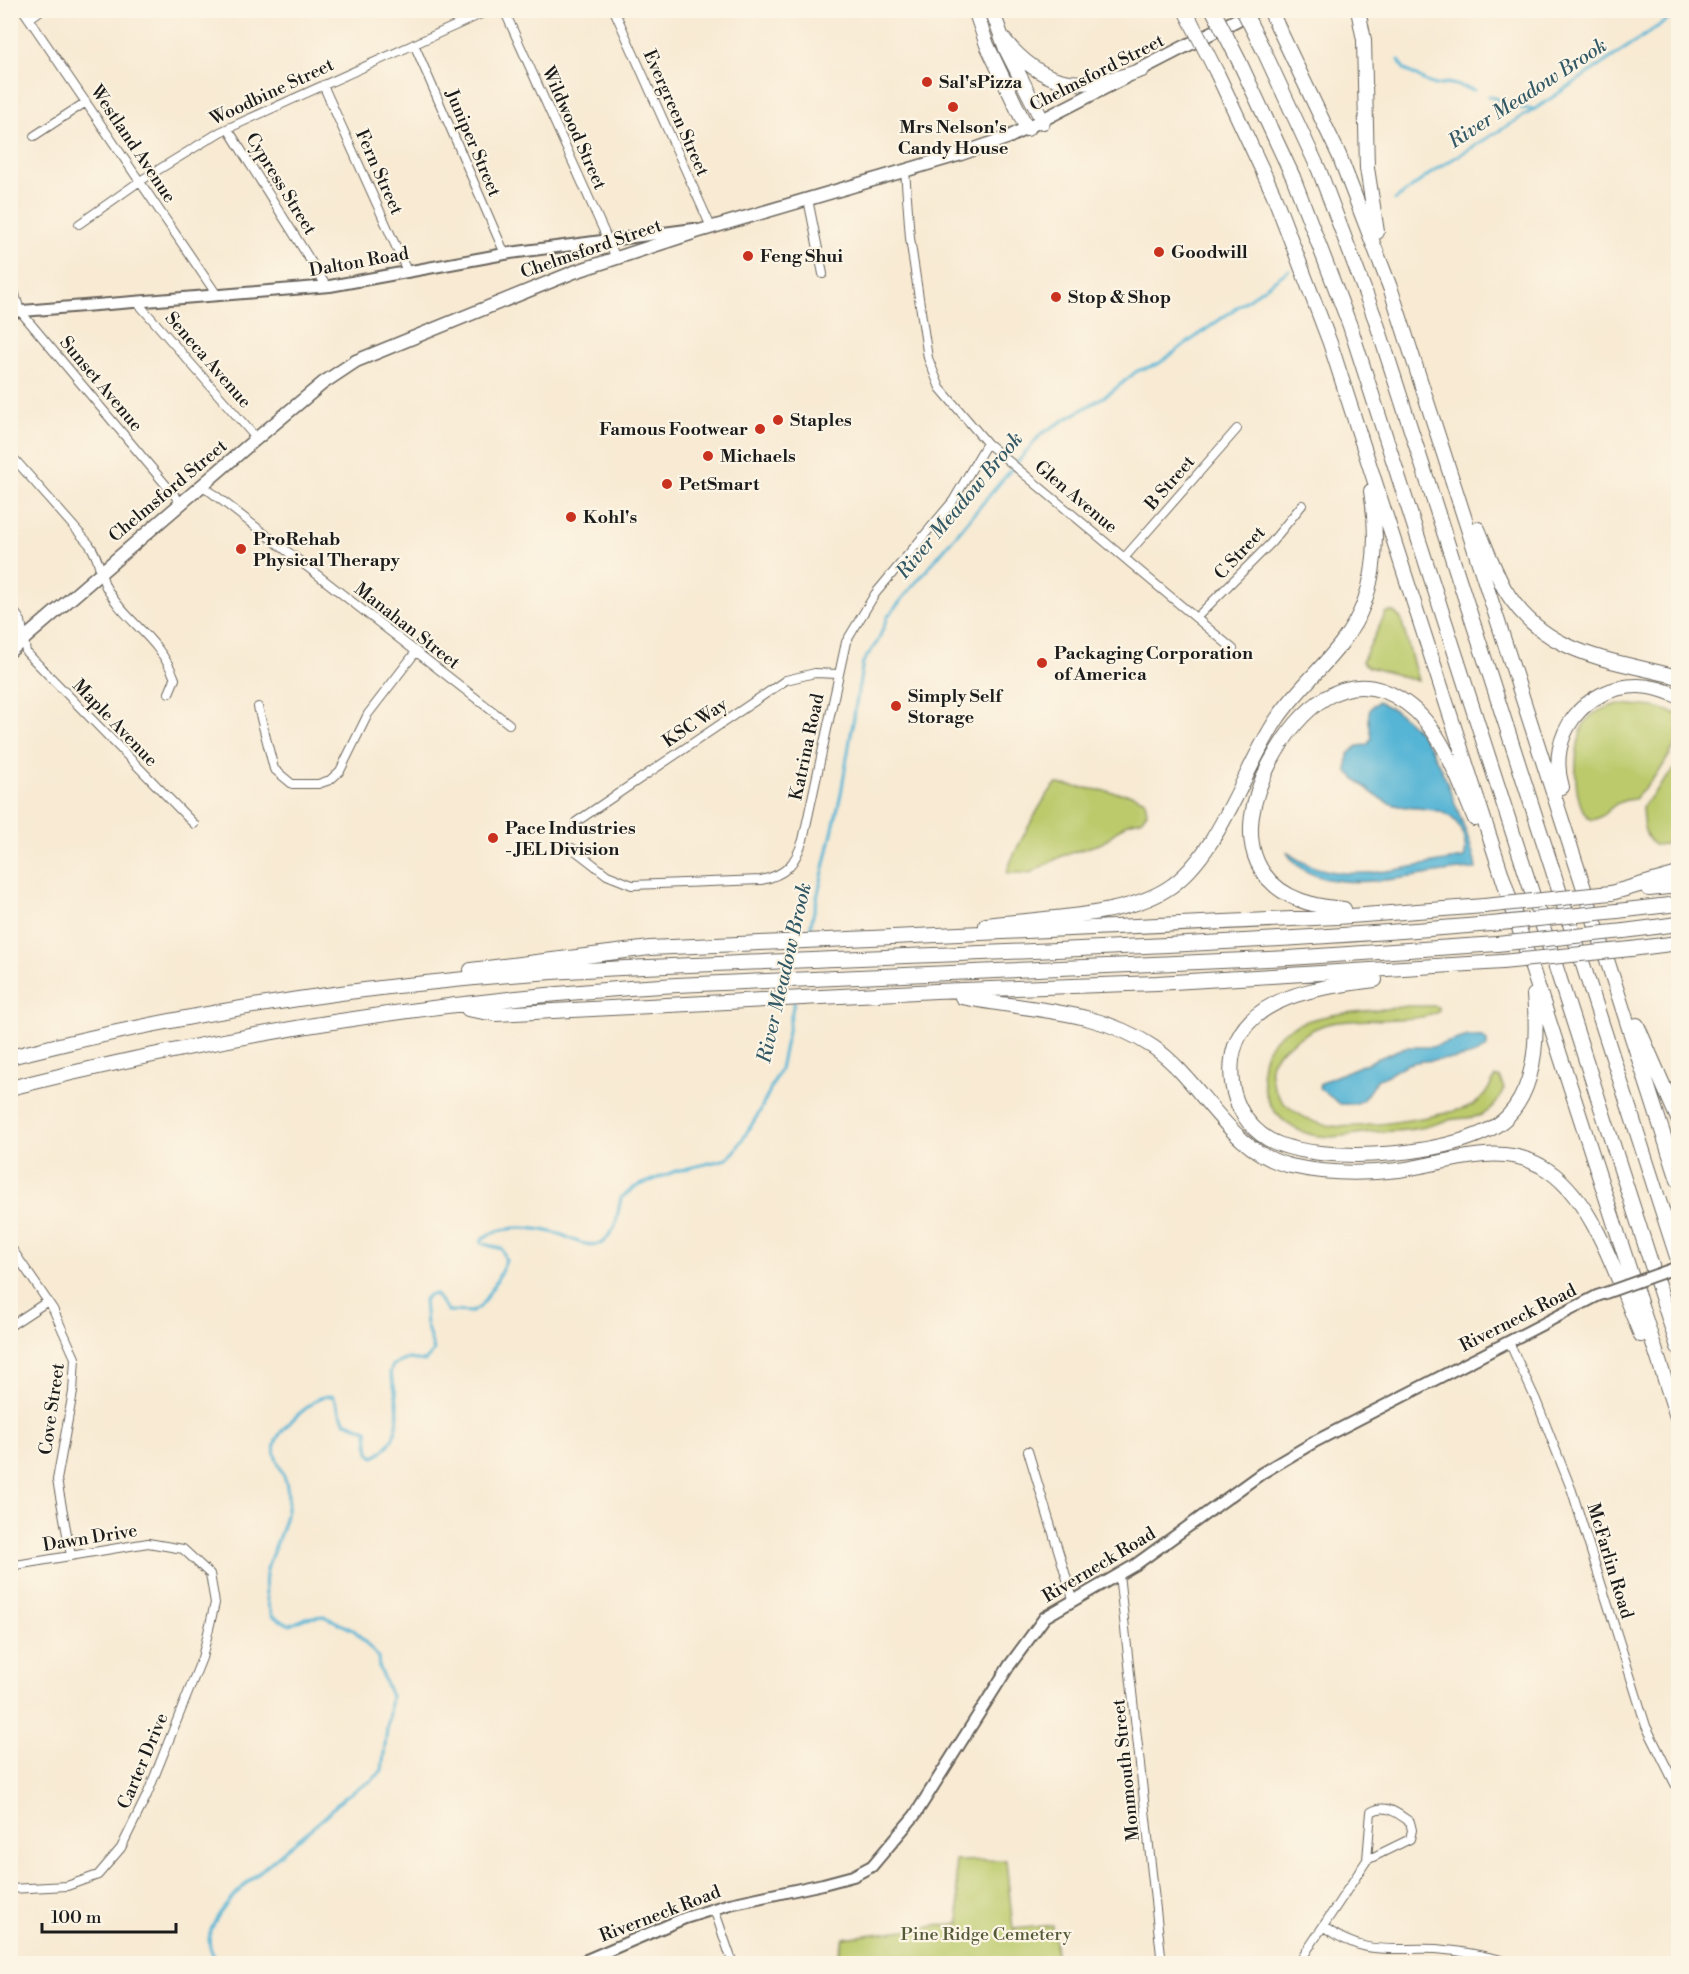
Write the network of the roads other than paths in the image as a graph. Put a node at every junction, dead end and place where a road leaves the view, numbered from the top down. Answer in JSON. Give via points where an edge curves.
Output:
{"nodes":[{"id":1,"x":23,"y":10,"type":"edge"},
{"id":2,"x":41,"y":10,"type":"edge"},
{"id":3,"x":490,"y":10,"type":"edge"},
{"id":4,"x":504,"y":10,"type":"edge"},
{"id":5,"x":614,"y":10,"type":"edge"},
{"id":6,"x":975,"y":10,"type":"edge"},
{"id":7,"x":992,"y":10,"type":"edge"},
{"id":8,"x":1185,"y":10,"type":"edge"},
{"id":9,"x":1213,"y":10,"type":"edge"},
{"id":10,"x":1243,"y":10,"type":"edge"},
{"id":11,"x":1256,"y":10,"type":"edge"},
{"id":12,"x":1270,"y":10,"type":"edge"},
{"id":13,"x":1358,"y":10,"type":"edge"},
{"id":14,"x":29,"y":20,"type":"junction"},
{"id":15,"x":1001,"y":36,"type":"junction"},
{"id":16,"x":414,"y":44,"type":"junction"},
{"id":17,"x":1142,"y":70,"type":"junction"},
{"id":18,"x":323,"y":85,"type":"junction"},
{"id":19,"x":86,"y":102,"type":"junction"},
{"id":20,"x":1043,"y":122,"type":"junction"},
{"id":21,"x":228,"y":129,"type":"junction"},
{"id":22,"x":1027,"y":129,"type":"junction"},
{"id":23,"x":33,"y":136,"type":"dead end"},
{"id":24,"x":905,"y":170,"type":"junction"},
{"id":25,"x":140,"y":181,"type":"junction"},
{"id":26,"x":808,"y":199,"type":"junction"},
{"id":27,"x":79,"y":224,"type":"dead end"},
{"id":28,"x":711,"y":227,"type":"junction"},
{"id":29,"x":606,"y":239,"type":"junction"},
{"id":30,"x":505,"y":254,"type":"junction"},
{"id":31,"x":616,"y":258,"type":"junction"},
{"id":32,"x":407,"y":271,"type":"junction"},
{"id":33,"x":823,"y":274,"type":"dead end"},
{"id":34,"x":10,"y":278,"type":"edge"},
{"id":35,"x":327,"y":286,"type":"junction"},
{"id":36,"x":1391,"y":290,"type":"junction"},
{"id":37,"x":217,"y":295,"type":"junction"},
{"id":38,"x":137,"y":302,"type":"junction"},
{"id":39,"x":15,"y":311,"type":"edge"},
{"id":40,"x":1237,"y":429,"type":"dead end"},
{"id":41,"x":1360,"y":436,"type":"junction"},
{"id":42,"x":257,"y":439,"type":"junction"},
{"id":43,"x":1442,"y":442,"type":"junction"},
{"id":44,"x":987,"y":443,"type":"junction"},
{"id":45,"x":10,"y":454,"type":"edge"},
{"id":46,"x":202,"y":485,"type":"junction"},
{"id":47,"x":181,"y":503,"type":"junction"},
{"id":48,"x":1302,"y":505,"type":"dead end"},
{"id":49,"x":1125,"y":557,"type":"junction"},
{"id":50,"x":102,"y":571,"type":"junction"},
{"id":51,"x":10,"y":605,"type":"edge"},
{"id":52,"x":1197,"y":617,"type":"junction"},
{"id":53,"x":25,"y":638,"type":"junction"},
{"id":54,"x":1233,"y":649,"type":"dead end"},
{"id":55,"x":10,"y":651,"type":"edge"},
{"id":56,"x":415,"y":653,"type":"junction"},
{"id":57,"x":838,"y":674,"type":"junction"},
{"id":58,"x":1678,"y":677,"type":"edge"},
{"id":59,"x":169,"y":693,"type":"dead end"},
{"id":60,"x":1678,"y":696,"type":"edge"},
{"id":61,"x":258,"y":707,"type":"dead end"},
{"id":62,"x":509,"y":724,"type":"dead end"},
{"id":63,"x":1564,"y":819,"type":"junction"},
{"id":64,"x":576,"y":822,"type":"dead end"},
{"id":65,"x":194,"y":824,"type":"dead end"},
{"id":66,"x":572,"y":848,"type":"dead end"},
{"id":67,"x":1678,"y":874,"type":"edge"},
{"id":68,"x":1675,"y":886,"type":"edge"},
{"id":69,"x":1507,"y":892,"type":"junction"},
{"id":70,"x":1611,"y":893,"type":"junction"},
{"id":71,"x":1678,"y":904,"type":"edge"},
{"id":72,"x":1427,"y":910,"type":"junction"},
{"id":73,"x":1678,"y":924,"type":"edge"},
{"id":74,"x":880,"y":938,"type":"junction"},
{"id":75,"x":1678,"y":943,"type":"edge"},
{"id":76,"x":1631,"y":949,"type":"junction"},
{"id":77,"x":1678,"y":953,"type":"edge"},
{"id":78,"x":1502,"y":962,"type":"junction"},
{"id":79,"x":1609,"y":963,"type":"junction"},
{"id":80,"x":1532,"y":969,"type":"junction"},
{"id":81,"x":377,"y":988,"type":"junction"},
{"id":82,"x":936,"y":991,"type":"junction"},
{"id":83,"x":451,"y":1006,"type":"junction"},
{"id":84,"x":10,"y":1057,"type":"edge"},
{"id":85,"x":14,"y":1088,"type":"edge"},
{"id":86,"x":1678,"y":1119,"type":"edge"},
{"id":87,"x":1678,"y":1180,"type":"edge"},
{"id":88,"x":10,"y":1246,"type":"edge"},
{"id":89,"x":1678,"y":1260,"type":"edge"},
{"id":90,"x":1678,"y":1267,"type":"edge"},
{"id":91,"x":48,"y":1301,"type":"junction"},
{"id":92,"x":10,"y":1326,"type":"edge"},
{"id":93,"x":1509,"y":1342,"type":"junction"},
{"id":94,"x":1678,"y":1347,"type":"edge"},
{"id":95,"x":1678,"y":1422,"type":"edge"},
{"id":96,"x":1028,"y":1451,"type":"dead end"},
{"id":97,"x":71,"y":1556,"type":"junction"},
{"id":98,"x":10,"y":1566,"type":"edge"},
{"id":99,"x":203,"y":1568,"type":"joint"},
{"id":100,"x":1119,"y":1574,"type":"junction"},
{"id":101,"x":1073,"y":1599,"type":"junction"},
{"id":102,"x":1678,"y":1790,"type":"edge"},
{"id":103,"x":1367,"y":1860,"type":"junction"},
{"id":104,"x":10,"y":1889,"type":"edge"},
{"id":105,"x":714,"y":1909,"type":"junction"},
{"id":106,"x":1324,"y":1927,"type":"junction"},
{"id":107,"x":577,"y":1964,"type":"edge"},
{"id":108,"x":733,"y":1964,"type":"edge"},
{"id":109,"x":1162,"y":1964,"type":"edge"},
{"id":110,"x":1298,"y":1964,"type":"edge"},
{"id":111,"x":1515,"y":1964,"type":"edge"}],
"edges":[{"from":1,"to":14,"type":"street","name":"Westland Avenue"},
{"from":2,"to":14,"type":"street"},
{"from":3,"to":16,"type":"street","name":"Woodbine Street"},
{"from":4,"to":29,"type":"street","name":"Wildwood Street"},
{"from":5,"to":28,"type":"street","name":"Evergreen Street"},
{"from":6,"to":22,"type":"highway","via":[[987,45]]},
{"from":7,"to":15,"type":"highway"},
{"from":8,"to":41,"type":"highway","bridge":true,"via":[[1261,166],[1297,252]]},
{"from":9,"to":94,"type":"highway","bridge":true,"via":[[1297,187],[1350,326]]},
{"from":10,"to":89,"type":"highway","bridge":true,"via":[[1323,180],[1376,321]]},
{"from":11,"to":17,"type":"main road","name":"Chelmsford Street"},
{"from":12,"to":36,"type":"highway","via":[[1339,154]]},
{"from":13,"to":36,"type":"highway","via":[[1364,40],[1368,182]]},
{"from":14,"to":19,"type":"street","name":"Westland Avenue"},
{"from":15,"to":17,"type":"highway","via":[[1026,64],[1062,82],[1099,82]]},
{"from":15,"to":20,"type":"highway"},
{"from":16,"to":18,"type":"street","name":"Woodbine Street"},
{"from":16,"to":30,"type":"street","name":"Juniper Street"},
{"from":17,"to":20,"type":"main road","name":"Chelmsford Street"},
{"from":18,"to":21,"type":"street","name":"Woodbine Street"},
{"from":18,"to":32,"type":"street","name":"Fern Street"},
{"from":19,"to":23,"type":"street"},
{"from":19,"to":25,"type":"street","name":"Westland Avenue"},
{"from":20,"to":22,"type":"main road","name":"Chelmsford Street"},
{"from":21,"to":25,"type":"street","name":"Woodbine Street"},
{"from":21,"to":35,"type":"street","name":"Cypress Street"},
{"from":22,"to":24,"type":"main road","name":"Chelmsford Street"},
{"from":24,"to":26,"type":"main road","name":"Chelmsford Street"},
{"from":24,"to":44,"type":"street","name":"Glen Avenue","via":[[914,271],[931,370],[940,388]]},
{"from":25,"to":27,"type":"street","name":"Woodbine Street"},
{"from":25,"to":37,"type":"street","name":"Westland Avenue"},
{"from":26,"to":28,"type":"main road","name":"Chelmsford Street"},
{"from":26,"to":33,"type":"street"},
{"from":28,"to":29,"type":"main road","name":"Dalton Road"},
{"from":28,"to":31,"type":"main road","name":"Chelmsford Street"},
{"from":29,"to":30,"type":"main road","name":"Dalton Road"},
{"from":29,"to":31,"type":"street","name":"Wildwood Street"},
{"from":30,"to":32,"type":"main road","name":"Dalton Road"},
{"from":31,"to":42,"type":"main road","name":"Chelmsford Street","via":[[367,355],[323,383]]},
{"from":32,"to":35,"type":"main road","name":"Dalton Road"},
{"from":34,"to":39,"type":"street","name":"Sunset Avenue"},
{"from":35,"to":37,"type":"main road","name":"Dalton Road"},
{"from":36,"to":43,"type":"highway"},
{"from":37,"to":38,"type":"main road","name":"Dalton Road"},
{"from":38,"to":39,"type":"main road","name":"Dalton Road"},
{"from":38,"to":42,"type":"street","name":"Seneca Avenue"},
{"from":39,"to":47,"type":"street","name":"Sunset Avenue"},
{"from":40,"to":49,"type":"street","name":"B Street"},
{"from":41,"to":69,"type":"highway"},
{"from":41,"to":74,"type":"highway","via":[[1372,495],[1374,531],[1372,572],[1363,605],[1340,645],[1278,718],[1209,845],[1192,868],[1159,893],[1119,908]]},
{"from":42,"to":46,"type":"main road","name":"Chelmsford Street"},
{"from":43,"to":58,"type":"highway","via":[[1499,577],[1532,622],[1575,651]]},
{"from":43,"to":63,"type":"highway"},
{"from":44,"to":49,"type":"street","name":"Glen Avenue"},
{"from":44,"to":57,"type":"street","name":"Katrina Road","via":[[953,501],[858,620],[846,642]]},
{"from":45,"to":50,"type":"street","via":[[89,544]]},
{"from":46,"to":47,"type":"main road","name":"Chelmsford Street"},
{"from":46,"to":56,"type":"street","name":"Manahan Street"},
{"from":47,"to":50,"type":"main road","name":"Chelmsford Street"},
{"from":48,"to":52,"type":"street","name":"C Street","via":[[1271,543]]},
{"from":49,"to":52,"type":"street","name":"Glen Avenue"},
{"from":50,"to":53,"type":"main road","name":"Chelmsford Street"},
{"from":50,"to":59,"type":"street","via":[[106,586],[168,658],[175,679]]},
{"from":51,"to":53,"type":"street","name":"Maple Avenue","via":[[21,621]]},
{"from":52,"to":54,"type":"street","name":"Glen Avenue"},
{"from":53,"to":55,"type":"main road","name":"Chelmsford Street"},
{"from":53,"to":65,"type":"street","name":"Maple Avenue","via":[[26,652]]},
{"from":56,"to":61,"type":"street","via":[[368,714],[340,771],[330,780],[292,784],[274,770]]},
{"from":56,"to":62,"type":"street","name":"Manahan Street"},
{"from":57,"to":64,"type":"street","name":"KSC Way","via":[[815,673],[786,680]]},
{"from":57,"to":66,"type":"street","name":"Katrina Road","via":[[803,840],[794,863],[785,872],[761,880],[632,885],[607,875]]},
{"from":60,"to":63,"type":"highway","via":[[1654,687],[1627,686],[1600,694],[1579,710],[1569,724],[1559,752]]},
{"from":63,"to":79,"type":"highway"},
{"from":67,"to":70,"type":"highway"},
{"from":68,"to":70,"type":"highway"},
{"from":69,"to":72,"type":"highway","via":[[1446,753],[1416,711],[1399,698],[1371,689],[1352,689],[1328,696],[1294,725],[1261,781],[1250,819],[1250,838],[1258,862],[1281,891],[1308,904],[1347,909]]},
{"from":69,"to":80,"type":"highway"},
{"from":70,"to":72,"type":"highway","bridge":true},
{"from":71,"to":81,"type":"highway","bridge":true,"via":[[1491,924],[1294,937],[506,975]]},
{"from":72,"to":74,"type":"highway"},
{"from":73,"to":83,"type":"highway","bridge":true,"via":[[1497,944],[1299,957],[624,988]]},
{"from":74,"to":81,"type":"highway","via":[[584,954]]},
{"from":75,"to":76,"type":"highway"},
{"from":76,"to":77,"type":"highway"},
{"from":76,"to":78,"type":"highway","bridge":true},
{"from":78,"to":80,"type":"highway","via":[[1324,987],[1272,1004],[1248,1025],[1235,1051],[1232,1078],[1239,1107],[1262,1135],[1278,1145],[1312,1153],[1390,1153],[1486,1134],[1513,1110],[1531,1070],[1536,1034]]},
{"from":78,"to":82,"type":"highway","via":[[1204,981]]},
{"from":79,"to":86,"type":"highway"},
{"from":79,"to":87,"type":"highway"},
{"from":80,"to":95,"type":"highway"},
{"from":81,"to":84,"type":"highway","via":[[249,1007]]},
{"from":82,"to":83,"type":"highway","via":[[496,1014]]},
{"from":82,"to":95,"type":"highway","via":[[1053,1010],[1127,1032],[1168,1059],[1245,1144],[1281,1164],[1372,1173],[1498,1155],[1542,1166],[1573,1194],[1594,1226]]},
{"from":83,"to":85,"type":"highway","via":[[229,1040],[102,1065]]},
{"from":88,"to":91,"type":"street","name":"Cove Street"},
{"from":90,"to":93,"type":"main road","name":"Riverneck Road","bridge":true,"via":[[1597,1296]]},
{"from":91,"to":92,"type":"street"},
{"from":91,"to":97,"type":"street","name":"Cove Street","via":[[75,1358],[57,1480]]},
{"from":93,"to":100,"type":"main road","name":"Riverneck Road","via":[[1262,1473]]},
{"from":93,"to":102,"type":"street","name":"McFarlin Road","via":[[1572,1491],[1646,1726]]},
{"from":96,"to":101,"type":"street"},
{"from":97,"to":98,"type":"street","name":"Dawn Drive"},
{"from":97,"to":99,"type":"street","name":"Dawn Drive","via":[[148,1543],[183,1549]]},
{"from":99,"to":104,"type":"street","name":"Carter Drive","via":[[210,1574],[215,1603],[202,1658],[147,1795],[121,1848],[98,1875],[67,1886]]},
{"from":100,"to":101,"type":"main road","name":"Riverneck Road"},
{"from":100,"to":109,"type":"street","name":"Monmouth Street"},
{"from":101,"to":105,"type":"main road","name":"Riverneck Road","via":[[1045,1617],[1009,1666],[915,1815],[872,1866],[853,1876]]},
{"from":103,"to":103,"type":"street","via":[[1410,1839],[1410,1822],[1388,1808],[1371,1812]]},
{"from":103,"to":106,"type":"street"},
{"from":105,"to":107,"type":"main road","name":"Riverneck Road"},
{"from":105,"to":108,"type":"street"},
{"from":106,"to":110,"type":"street"},
{"from":106,"to":111,"type":"street","via":[[1344,1939],[1376,1949],[1461,1952]]}]}
